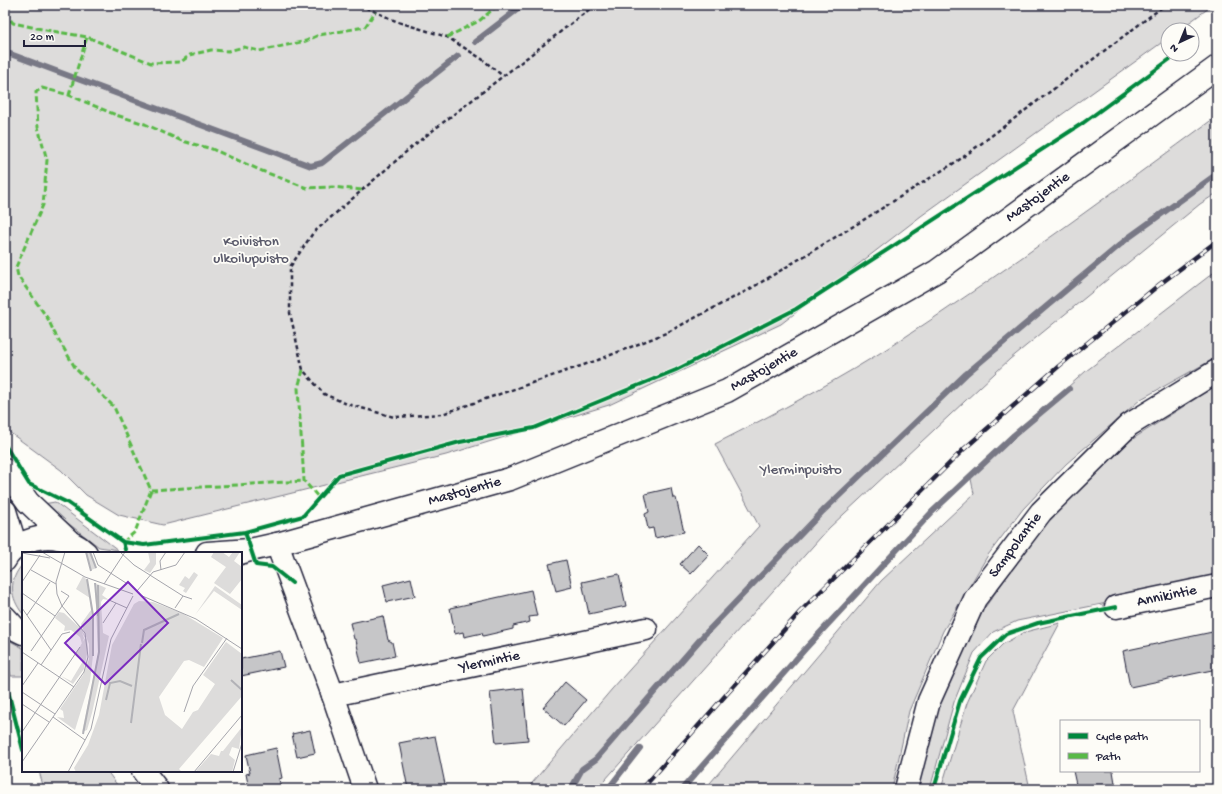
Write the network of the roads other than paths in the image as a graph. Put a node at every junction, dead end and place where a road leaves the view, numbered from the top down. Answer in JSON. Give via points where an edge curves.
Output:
{"nodes":[{"id":1,"x":1217,"y":67,"type":"edge"},
{"id":2,"x":1217,"y":371,"type":"edge"},
{"id":3,"x":5,"y":470,"type":"edge"},
{"id":4,"x":5,"y":511,"type":"edge"},
{"id":5,"x":68,"y":540,"type":"junction"},
{"id":6,"x":277,"y":544,"type":"junction"},
{"id":7,"x":245,"y":551,"type":"edge"},
{"id":8,"x":85,"y":552,"type":"edge"},
{"id":9,"x":226,"y":552,"type":"edge"},
{"id":10,"x":11,"y":554,"type":"edge"},
{"id":11,"x":1217,"y":586,"type":"edge"},
{"id":12,"x":1116,"y":607,"type":"dead end"},
{"id":13,"x":646,"y":629,"type":"dead end"},
{"id":14,"x":333,"y":695,"type":"junction"},
{"id":15,"x":144,"y":772,"type":"edge"},
{"id":16,"x":150,"y":772,"type":"edge"},
{"id":17,"x":158,"y":789,"type":"edge"},
{"id":18,"x":364,"y":789,"type":"edge"},
{"id":19,"x":906,"y":789,"type":"edge"}],
"edges":[{"from":1,"to":6,"type":"street","name":"Mastojentie","via":[[937,271],[727,391],[510,479]]},
{"from":2,"to":19,"type":"street","name":"Sampolantie","via":[[1129,425],[1040,512],[975,599],[929,701]]},
{"from":3,"to":5,"type":"street","via":[[28,502]]},
{"from":4,"to":10,"type":"street"},
{"from":5,"to":8,"type":"street"},
{"from":5,"to":10,"type":"street","via":[[55,537],[28,540]]},
{"from":6,"to":7,"type":"street","name":"Mastojentie"},
{"from":6,"to":14,"type":"street"},
{"from":7,"to":9,"type":"street","name":"Mastojentie"},
{"from":11,"to":12,"type":"street","name":"Annikintie"},
{"from":13,"to":14,"type":"street","name":"Ylermintie"},
{"from":14,"to":18,"type":"street"},
{"from":15,"to":17,"type":"street"},
{"from":16,"to":17,"type":"street"}]}
